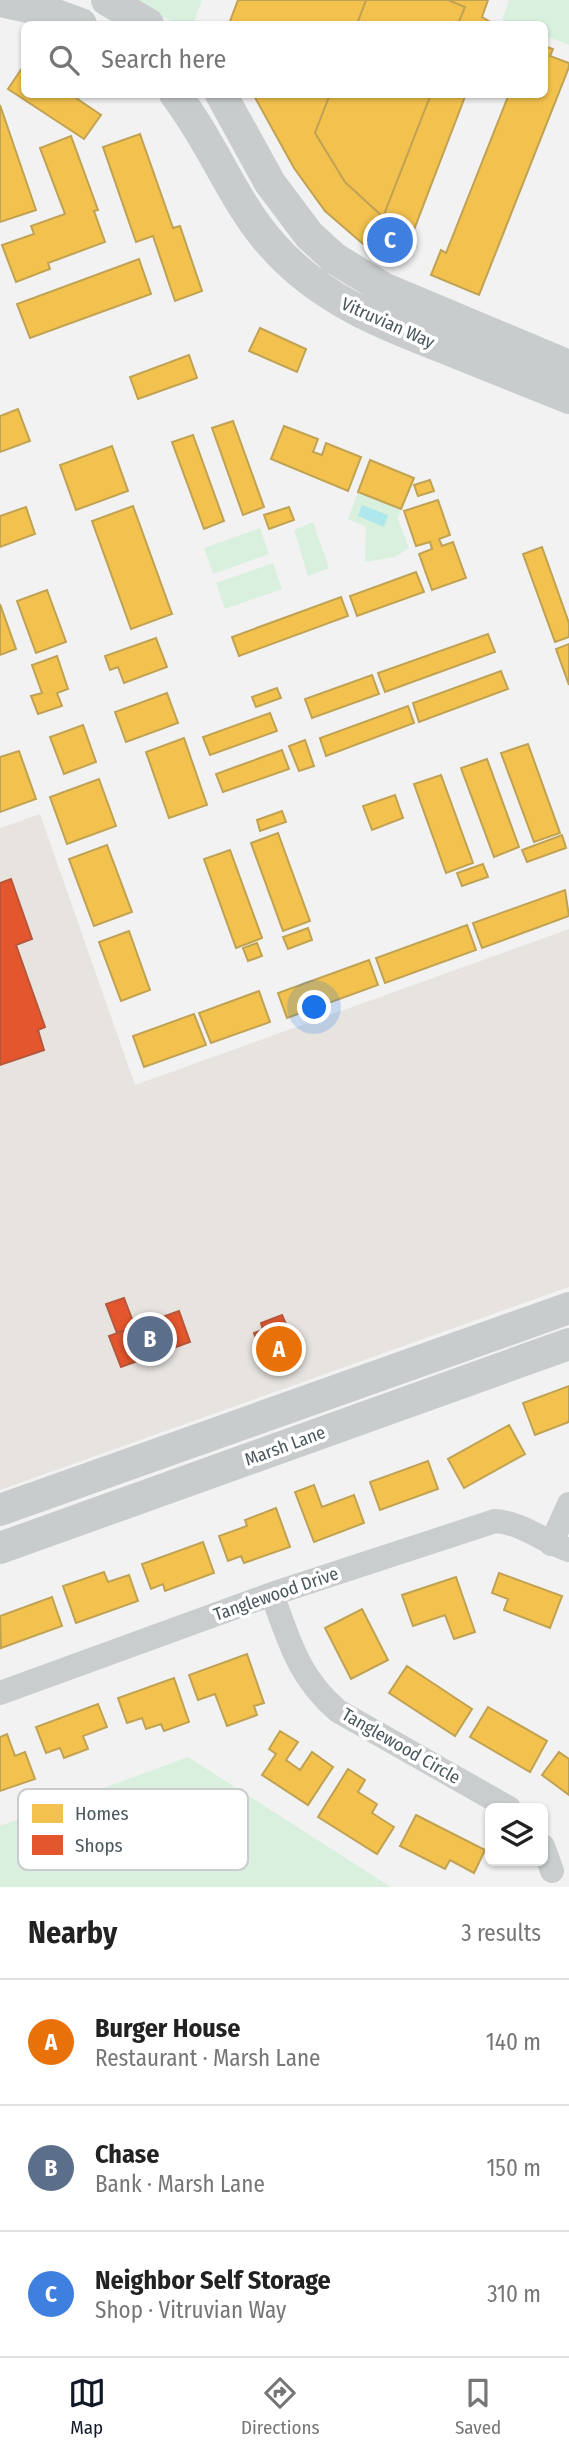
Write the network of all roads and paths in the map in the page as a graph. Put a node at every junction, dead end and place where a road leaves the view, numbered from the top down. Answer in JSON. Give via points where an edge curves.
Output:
{"nodes":[{"id":1,"x":107,"y":0,"type":"edge"},
{"id":2,"x":0,"y":1,"type":"edge"},
{"id":3,"x":44,"y":5,"type":"edge"},
{"id":4,"x":75,"y":21,"type":"edge"},
{"id":5,"x":143,"y":21,"type":"edge"},
{"id":6,"x":178,"y":98,"type":"edge"},
{"id":7,"x":223,"y":98,"type":"edge"},
{"id":8,"x":569,"y":366,"type":"edge"},
{"id":9,"x":569,"y":398,"type":"edge"},
{"id":10,"x":568,"y":1311,"type":"edge"},
{"id":11,"x":569,"y":1344,"type":"edge"},
{"id":12,"x":108,"y":1472,"type":"junction"},
{"id":13,"x":569,"y":1504,"type":"edge"},
{"id":14,"x":120,"y":1505,"type":"junction"},
{"id":15,"x":0,"y":1510,"type":"edge"},
{"id":16,"x":560,"y":1547,"type":"edge"},
{"id":17,"x":0,"y":1548,"type":"edge"},
{"id":18,"x":272,"y":1594,"type":"junction"},
{"id":19,"x":0,"y":1693,"type":"edge"},
{"id":20,"x":500,"y":1803,"type":"edge"},
{"id":21,"x":548,"y":1860,"type":"edge"},
{"id":22,"x":552,"y":1871,"type":"dead end"}],
"edges":[{"from":1,"to":5,"type":"main road"},
{"from":2,"to":3,"type":"main road"},
{"from":3,"to":4,"type":"main road"},
{"from":6,"to":9,"type":"main road","name":"Vitruvian Way","via":[[257,226],[306,279],[340,304],[387,326]]},
{"from":7,"to":8,"type":"main road","name":"Vitruvian Way","via":[[270,183],[309,235],[334,258],[383,288]]},
{"from":10,"to":12,"type":"main road","name":"Marsh Lane"},
{"from":11,"to":14,"type":"main road","name":"Marsh Lane"},
{"from":12,"to":14,"type":"main road"},
{"from":12,"to":15,"type":"main road","name":"Marsh Lane"},
{"from":13,"to":16,"type":"street","name":"Tanglewood Drive"},
{"from":14,"to":17,"type":"main road","name":"Marsh Lane"},
{"from":16,"to":18,"type":"street","name":"Tanglewood Drive","via":[[508,1521],[495,1521]]},
{"from":18,"to":19,"type":"street","name":"Tanglewood Drive"},
{"from":18,"to":20,"type":"street","name":"Tanglewood Circle","via":[[293,1653],[322,1697],[338,1711]]},
{"from":21,"to":22,"type":"street"}]}
